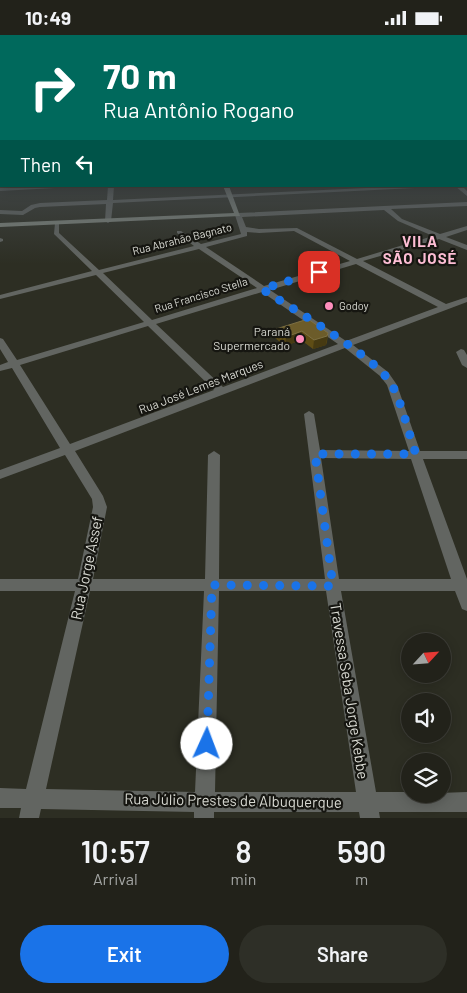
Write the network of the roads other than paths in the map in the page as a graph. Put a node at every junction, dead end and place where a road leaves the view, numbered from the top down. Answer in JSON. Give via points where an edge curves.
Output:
{"nodes":[{"id":1,"x":111,"y":192,"type":"edge"},
{"id":2,"x":228,"y":192,"type":"edge"},
{"id":3,"x":294,"y":192,"type":"edge"},
{"id":4,"x":348,"y":192,"type":"edge"},
{"id":5,"x":230,"y":196,"type":"junction"},
{"id":6,"x":352,"y":196,"type":"dead end"},
{"id":7,"x":110,"y":201,"type":"junction"},
{"id":8,"x":356,"y":202,"type":"dead end"},
{"id":9,"x":467,"y":204,"type":"edge"},
{"id":10,"x":386,"y":208,"type":"junction"},
{"id":11,"x":363,"y":209,"type":"junction"},
{"id":12,"x":0,"y":212,"type":"edge"},
{"id":13,"x":238,"y":215,"type":"junction"},
{"id":14,"x":108,"y":221,"type":"junction"},
{"id":15,"x":57,"y":224,"type":"junction"},
{"id":16,"x":0,"y":225,"type":"edge"},
{"id":17,"x":467,"y":228,"type":"edge"},
{"id":18,"x":243,"y":229,"type":"junction"},
{"id":19,"x":178,"y":231,"type":"dead end"},
{"id":20,"x":438,"y":236,"type":"junction"},
{"id":21,"x":200,"y":247,"type":"junction"},
{"id":22,"x":467,"y":249,"type":"edge"},
{"id":23,"x":357,"y":260,"type":"junction"},
{"id":24,"x":98,"y":272,"type":"junction"},
{"id":25,"x":262,"y":289,"type":"junction"},
{"id":26,"x":0,"y":297,"type":"edge"},
{"id":27,"x":467,"y":299,"type":"edge"},
{"id":28,"x":445,"y":307,"type":"junction"},
{"id":29,"x":150,"y":323,"type":"junction"},
{"id":30,"x":0,"y":341,"type":"edge"},
{"id":31,"x":347,"y":345,"type":"junction"},
{"id":32,"x":461,"y":352,"type":"dead end"},
{"id":33,"x":467,"y":365,"type":"edge"},
{"id":34,"x":7,"y":366,"type":"edge"},
{"id":35,"x":222,"y":392,"type":"junction"},
{"id":36,"x":309,"y":414,"type":"dead end"},
{"id":37,"x":67,"y":451,"type":"junction"},
{"id":38,"x":315,"y":454,"type":"junction"},
{"id":39,"x":416,"y":454,"type":"junction"},
{"id":40,"x":214,"y":455,"type":"dead end"},
{"id":41,"x":467,"y":455,"type":"edge"},
{"id":42,"x":0,"y":475,"type":"edge"},
{"id":43,"x":0,"y":585,"type":"edge"},
{"id":44,"x":84,"y":585,"type":"junction"},
{"id":45,"x":212,"y":585,"type":"junction"},
{"id":46,"x":463,"y":585,"type":"edge"},
{"id":47,"x":333,"y":586,"type":"junction"},
{"id":48,"x":467,"y":604,"type":"edge"},
{"id":49,"x":0,"y":797,"type":"edge"},
{"id":50,"x":34,"y":797,"type":"junction"},
{"id":51,"x":467,"y":802,"type":"edge"},
{"id":52,"x":205,"y":810,"type":"edge"},
{"id":53,"x":369,"y":810,"type":"edge"},
{"id":54,"x":29,"y":818,"type":"edge"}],
"edges":[{"from":1,"to":7,"type":"street"},
{"from":2,"to":5,"type":"street"},
{"from":3,"to":5,"type":"street"},
{"from":4,"to":6,"type":"street"},
{"from":5,"to":7,"type":"street"},
{"from":5,"to":13,"type":"street"},
{"from":7,"to":12,"type":"street","via":[[35,205],[23,213]]},
{"from":7,"to":14,"type":"street"},
{"from":8,"to":11,"type":"street"},
{"from":9,"to":10,"type":"street"},
{"from":10,"to":11,"type":"street"},
{"from":10,"to":20,"type":"street","via":[[400,219]]},
{"from":11,"to":13,"type":"street"},
{"from":13,"to":14,"type":"street"},
{"from":13,"to":18,"type":"street"},
{"from":14,"to":15,"type":"street"},
{"from":15,"to":16,"type":"street"},
{"from":15,"to":24,"type":"street","via":[[56,233]]},
{"from":17,"to":20,"type":"street","name":"Rua Francisco Stella"},
{"from":18,"to":21,"type":"street","name":"Rua Abrahão Bagnato","via":[[245,235]]},
{"from":18,"to":23,"type":"street","name":"Rua Abrahão Bagnato","via":[[295,229]]},
{"from":19,"to":21,"type":"street"},
{"from":20,"to":22,"type":"street"},
{"from":20,"to":23,"type":"street","name":"Rua Francisco Stella"},
{"from":21,"to":24,"type":"street","name":"Rua Abrahão Bagnato"},
{"from":21,"to":25,"type":"street"},
{"from":23,"to":25,"type":"street","name":"Rua Francisco Stella"},
{"from":23,"to":28,"type":"street","name":"Rua Abrahão Bagnato"},
{"from":24,"to":26,"type":"street","name":"Rua Abrahão Bagnato"},
{"from":24,"to":29,"type":"street"},
{"from":25,"to":29,"type":"street","name":"Rua Francisco Stella"},
{"from":25,"to":31,"type":"street"},
{"from":27,"to":28,"type":"street","name":"Rua José Lemes Marques"},
{"from":28,"to":31,"type":"street","name":"Rua José Lemes Marques"},
{"from":29,"to":34,"type":"street","name":"Rua Francisco Stella"},
{"from":29,"to":35,"type":"street"},
{"from":30,"to":34,"type":"street","name":"Rua Jorge Assef"},
{"from":31,"to":35,"type":"street","name":"Rua José Lemes Marques"},
{"from":31,"to":39,"type":"street","via":[[375,365],[392,385]]},
{"from":32,"to":33,"type":"street"},
{"from":34,"to":37,"type":"street","name":"Rua Jorge Assef"},
{"from":35,"to":37,"type":"street","name":"Rua José Lemes Marques"},
{"from":36,"to":38,"type":"street","name":"Travessa Seba Jorge Kebbe"},
{"from":37,"to":42,"type":"street","name":"Rua José Lemes Marques"},
{"from":37,"to":44,"type":"street","name":"Rua Jorge Assef","via":[[100,507]]},
{"from":38,"to":39,"type":"street"},
{"from":38,"to":47,"type":"street","name":"Travessa Seba Jorge Kebbe"},
{"from":39,"to":41,"type":"street"},
{"from":39,"to":46,"type":"street"},
{"from":40,"to":45,"type":"street"},
{"from":43,"to":44,"type":"street"},
{"from":44,"to":45,"type":"street"},
{"from":44,"to":50,"type":"street","name":"Rua Jorge Assef"},
{"from":45,"to":47,"type":"street"},
{"from":45,"to":52,"type":"street"},
{"from":46,"to":47,"type":"street"},
{"from":46,"to":48,"type":"street"},
{"from":47,"to":53,"type":"street","name":"Travessa Seba Jorge Kebbe"},
{"from":49,"to":50,"type":"street","name":"Rua Júlio Prestes de Albuquerque"},
{"from":50,"to":52,"type":"street","name":"Rua Júlio Prestes de Albuquerque"},
{"from":50,"to":54,"type":"street","name":"Rua Jorge Assef"},
{"from":51,"to":53,"type":"street","name":"Rua Júlio Prestes de Albuquerque"},
{"from":52,"to":53,"type":"street","name":"Rua Júlio Prestes de Albuquerque"}]}
